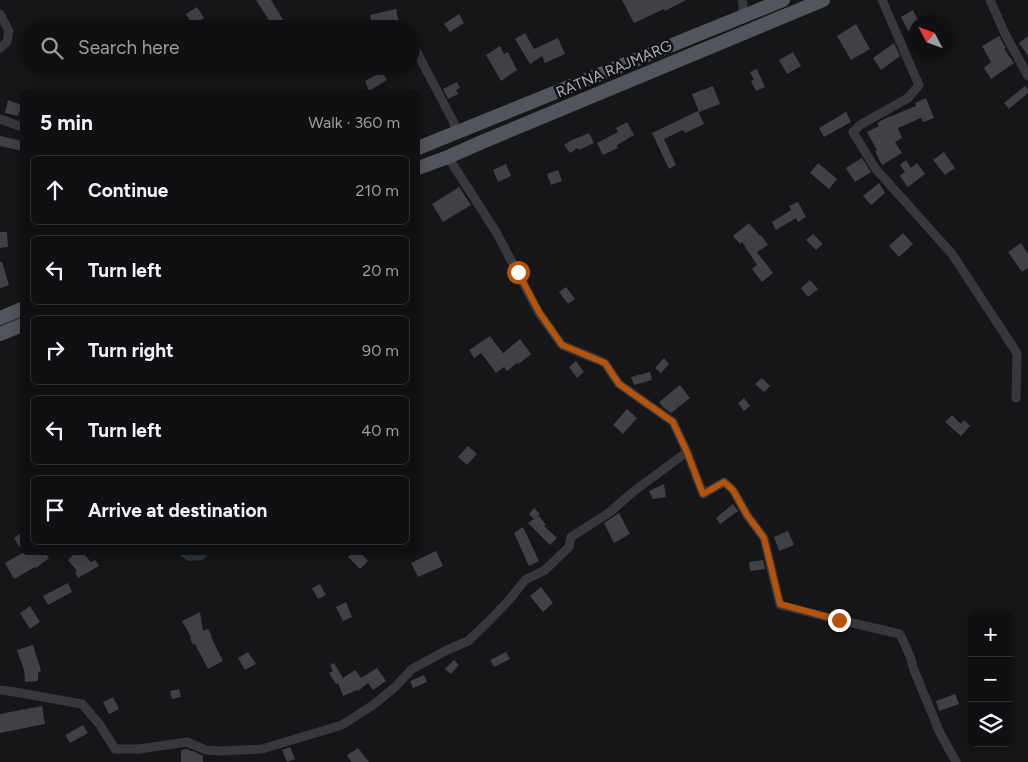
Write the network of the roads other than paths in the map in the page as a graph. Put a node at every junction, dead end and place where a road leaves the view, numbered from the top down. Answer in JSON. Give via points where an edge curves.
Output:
{"nodes":[{"id":1,"x":742,"y":0,"type":"edge"},
{"id":2,"x":783,"y":0,"type":"edge"},
{"id":3,"x":823,"y":0,"type":"edge"},
{"id":4,"x":882,"y":0,"type":"edge"},
{"id":5,"x":990,"y":0,"type":"edge"},
{"id":6,"x":0,"y":14,"type":"edge"},
{"id":7,"x":743,"y":16,"type":"junction"},
{"id":8,"x":0,"y":48,"type":"edge"},
{"id":9,"x":420,"y":58,"type":"edge"},
{"id":10,"x":1028,"y":76,"type":"edge"},
{"id":11,"x":0,"y":119,"type":"edge"},
{"id":12,"x":20,"y":126,"type":"edge"},
{"id":13,"x":457,"y":132,"type":"junction"},
{"id":14,"x":420,"y":147,"type":"edge"},
{"id":15,"x":448,"y":157,"type":"junction"},
{"id":16,"x":420,"y":167,"type":"edge"},
{"id":17,"x":20,"y":310,"type":"edge"},
{"id":18,"x":0,"y":318,"type":"edge"},
{"id":19,"x":20,"y":326,"type":"edge"},
{"id":20,"x":0,"y":334,"type":"edge"},
{"id":21,"x":1016,"y":398,"type":"dead end"},
{"id":22,"x":687,"y":452,"type":"junction"},
{"id":23,"x":0,"y":690,"type":"edge"},
{"id":24,"x":956,"y":762,"type":"edge"}],
"edges":[{"from":1,"to":7,"type":"street"},
{"from":2,"to":7,"type":"main road","name":"RATNA RAJMARG"},
{"from":3,"to":15,"type":"main road","name":"RATNA RAJMARG"},
{"from":4,"to":21,"type":"street","via":[[919,85],[908,98],[853,132],[875,168],[952,254],[1017,353]]},
{"from":5,"to":10,"type":"street"},
{"from":6,"to":8,"type":"street","via":[[9,31],[7,42]]},
{"from":7,"to":13,"type":"main road","name":"RATNA RAJMARG"},
{"from":9,"to":13,"type":"street"},
{"from":11,"to":12,"type":"street"},
{"from":13,"to":14,"type":"main road","name":"RATNA RAJMARG"},
{"from":15,"to":16,"type":"main road","name":"RATNA RAJMARG"},
{"from":15,"to":22,"type":"street","via":[[496,232],[539,312],[562,345],[605,363],[619,384],[673,422]]},
{"from":17,"to":18,"type":"main road"},
{"from":19,"to":20,"type":"main road"},
{"from":22,"to":23,"type":"street","via":[[610,512],[571,537],[569,547],[545,570],[525,580],[468,641],[412,669],[373,705],[342,724],[262,749],[206,750],[187,742],[115,749],[82,704]]},
{"from":22,"to":24,"type":"street","via":[[703,494],[724,482],[733,490],[764,538],[780,604],[900,634],[940,733]]}]}
